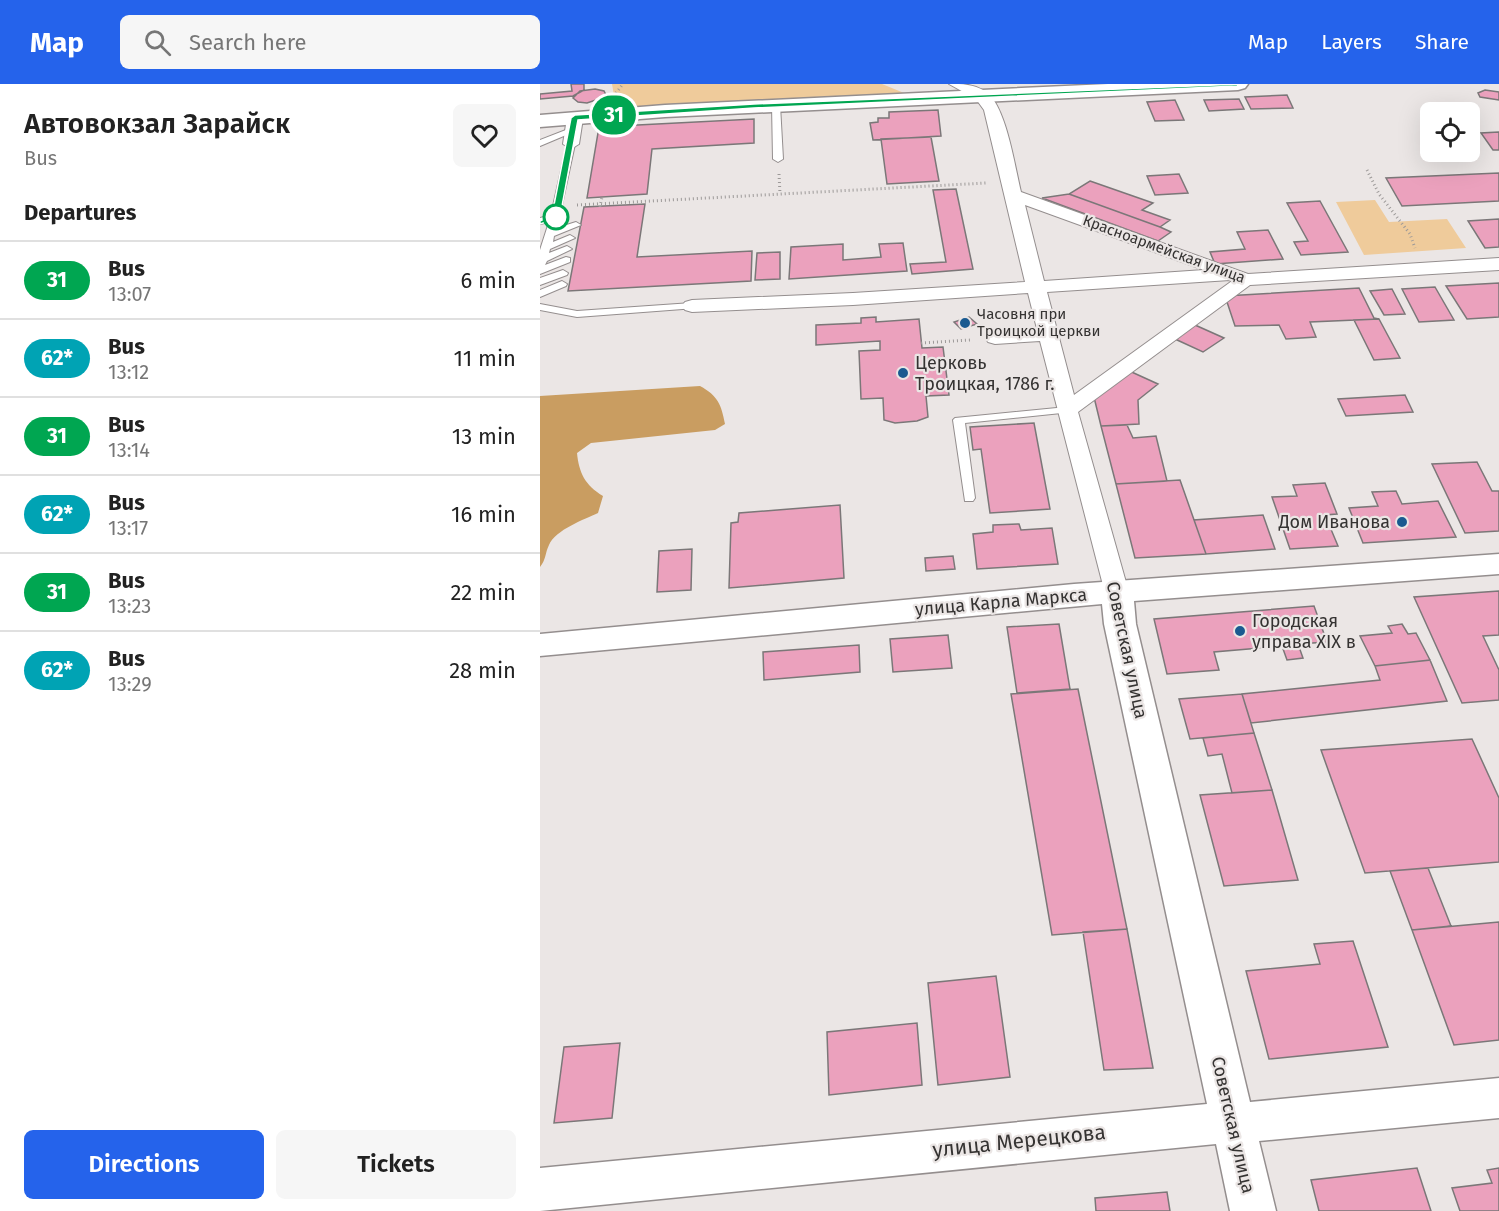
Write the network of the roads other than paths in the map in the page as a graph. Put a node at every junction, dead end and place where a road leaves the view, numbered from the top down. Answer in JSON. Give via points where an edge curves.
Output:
{"nodes":[{"id":1,"x":957,"y":84,"type":"edge"},
{"id":2,"x":1238,"y":84,"type":"edge"},
{"id":3,"x":982,"y":96,"type":"junction"},
{"id":4,"x":776,"y":105,"type":"junction"},
{"id":5,"x":540,"y":121,"type":"edge"},
{"id":6,"x":573,"y":131,"type":"junction"},
{"id":7,"x":540,"y":143,"type":"edge"},
{"id":8,"x":778,"y":159,"type":"dead end"},
{"id":9,"x":1011,"y":189,"type":"junction"},
{"id":10,"x":556,"y":217,"type":"junction"},
{"id":11,"x":540,"y":221,"type":"edge"},
{"id":12,"x":576,"y":225,"type":"dead end"},
{"id":13,"x":550,"y":234,"type":"junction"},
{"id":14,"x":570,"y":238,"type":"dead end"},
{"id":15,"x":546,"y":248,"type":"junction"},
{"id":16,"x":567,"y":249,"type":"dead end"},
{"id":17,"x":566,"y":260,"type":"dead end"},
{"id":18,"x":541,"y":263,"type":"edge"},
{"id":19,"x":1499,"y":264,"type":"edge"},
{"id":20,"x":540,"y":271,"type":"edge"},
{"id":21,"x":563,"y":273,"type":"dead end"},
{"id":22,"x":1239,"y":277,"type":"junction"},
{"id":23,"x":540,"y":282,"type":"edge"},
{"id":24,"x":562,"y":285,"type":"dead end"},
{"id":25,"x":1037,"y":287,"type":"junction"},
{"id":26,"x":540,"y":294,"type":"edge"},
{"id":27,"x":692,"y":306,"type":"joint"},
{"id":28,"x":540,"y":307,"type":"edge"},
{"id":29,"x":1048,"y":334,"type":"junction"},
{"id":30,"x":995,"y":338,"type":"road end"},
{"id":31,"x":1067,"y":410,"type":"junction"},
{"id":32,"x":969,"y":498,"type":"dead end"},
{"id":33,"x":1499,"y":564,"type":"edge"},
{"id":34,"x":1117,"y":593,"type":"junction"},
{"id":35,"x":540,"y":645,"type":"edge"},
{"id":36,"x":1499,"y":1098,"type":"edge"},
{"id":37,"x":1232,"y":1123,"type":"junction"},
{"id":38,"x":540,"y":1190,"type":"edge"},
{"id":39,"x":1253,"y":1211,"type":"edge"}],
"edges":[{"from":1,"to":3,"type":"street"},
{"from":2,"to":3,"type":"street"},
{"from":3,"to":4,"type":"street"},
{"from":3,"to":9,"type":"street","name":"Советская улица","via":[[992,110]]},
{"from":4,"to":6,"type":"street"},
{"from":4,"to":8,"type":"lane"},
{"from":5,"to":6,"type":"street"},
{"from":6,"to":7,"type":"lane"},
{"from":6,"to":10,"type":"lane"},
{"from":9,"to":22,"type":"street","name":"Красноармейская улица"},
{"from":9,"to":25,"type":"street","name":"Советская улица"},
{"from":10,"to":11,"type":"lane"},
{"from":10,"to":13,"type":"lane"},
{"from":12,"to":13,"type":"lane"},
{"from":13,"to":15,"type":"lane"},
{"from":14,"to":15,"type":"lane"},
{"from":15,"to":18,"type":"lane"},
{"from":16,"to":18,"type":"lane"},
{"from":17,"to":20,"type":"lane"},
{"from":19,"to":22,"type":"street","name":"Красноармейская улица"},
{"from":21,"to":23,"type":"lane"},
{"from":22,"to":25,"type":"street"},
{"from":22,"to":31,"type":"street"},
{"from":24,"to":26,"type":"lane"},
{"from":25,"to":27,"type":"street"},
{"from":25,"to":29,"type":"street","name":"Советская улица"},
{"from":27,"to":28,"type":"lane","via":[[577,314]]},
{"from":29,"to":30,"type":"street"},
{"from":29,"to":31,"type":"street","name":"Советская улица"},
{"from":31,"to":32,"type":"lane","via":[[959,420]]},
{"from":31,"to":34,"type":"street","name":"Советская улица"},
{"from":33,"to":34,"type":"street","name":"улица Карла Маркса"},
{"from":34,"to":35,"type":"street","name":"улица Карла Маркса"},
{"from":34,"to":37,"type":"street","name":"Советская улица","via":[[1120,624]]},
{"from":36,"to":37,"type":"street","name":"улица Мерецкова"},
{"from":37,"to":38,"type":"street","name":"улица Мерецкова"},
{"from":37,"to":39,"type":"street","name":"Советская улица"}]}
